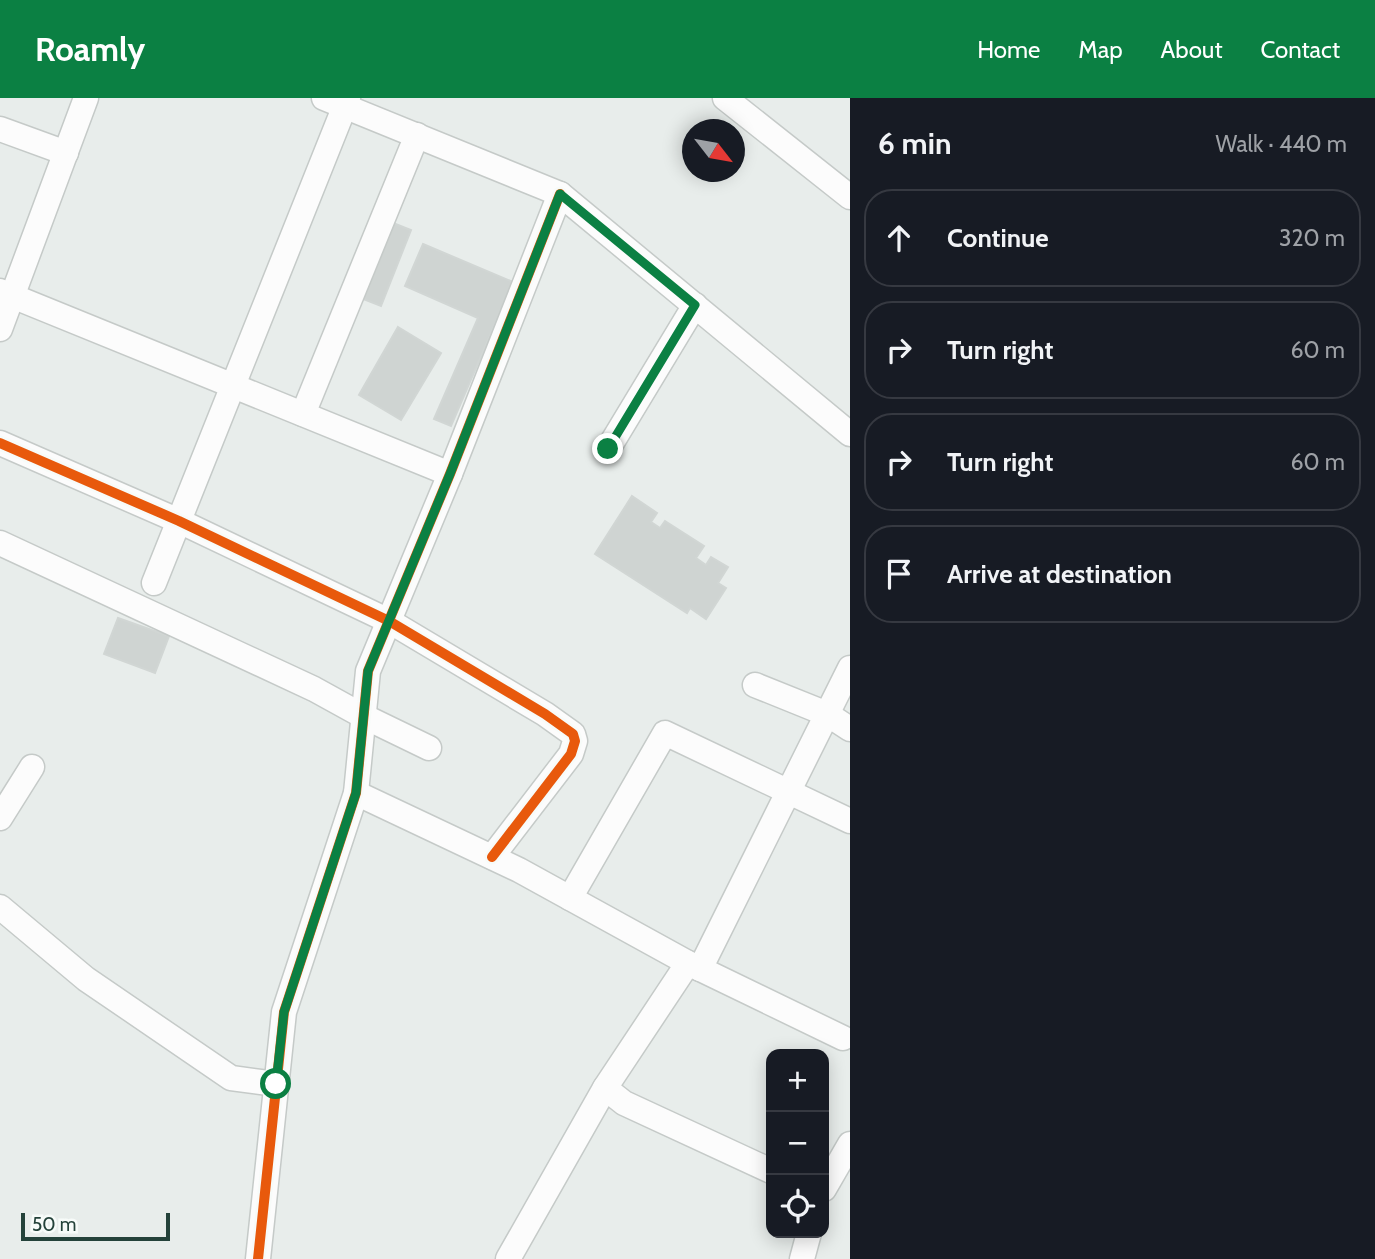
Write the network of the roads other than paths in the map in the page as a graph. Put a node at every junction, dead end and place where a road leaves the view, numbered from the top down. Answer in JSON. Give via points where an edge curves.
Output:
{"nodes":[{"id":1,"x":86,"y":98,"type":"edge"},
{"id":2,"x":725,"y":98,"type":"edge"},
{"id":3,"x":339,"y":101,"type":"edge"},
{"id":4,"x":0,"y":129,"type":"edge"},
{"id":5,"x":417,"y":135,"type":"junction"},
{"id":6,"x":65,"y":153,"type":"junction"},
{"id":7,"x":560,"y":194,"type":"junction"},
{"id":8,"x":850,"y":197,"type":"edge"},
{"id":9,"x":6,"y":294,"type":"edge"},
{"id":10,"x":695,"y":305,"type":"junction"},
{"id":11,"x":0,"y":329,"type":"edge"},
{"id":12,"x":234,"y":386,"type":"junction"},
{"id":13,"x":303,"y":414,"type":"junction"},
{"id":14,"x":850,"y":434,"type":"edge"},
{"id":15,"x":0,"y":443,"type":"edge"},
{"id":16,"x":608,"y":449,"type":"dead end"},
{"id":17,"x":450,"y":474,"type":"junction"},
{"id":18,"x":179,"y":521,"type":"junction"},
{"id":19,"x":0,"y":543,"type":"edge"},
{"id":20,"x":154,"y":583,"type":"dead end"},
{"id":21,"x":389,"y":621,"type":"junction"},
{"id":22,"x":850,"y":668,"type":"edge"},
{"id":23,"x":755,"y":685,"type":"dead end"},
{"id":24,"x":827,"y":714,"type":"junction"},
{"id":25,"x":363,"y":716,"type":"junction"},
{"id":26,"x":850,"y":729,"type":"edge"},
{"id":27,"x":429,"y":748,"type":"dead end"},
{"id":28,"x":32,"y":767,"type":"dead end"},
{"id":29,"x":788,"y":790,"type":"junction"},
{"id":30,"x":356,"y":793,"type":"junction"},
{"id":31,"x":0,"y":818,"type":"edge"},
{"id":32,"x":850,"y":821,"type":"edge"},
{"id":33,"x":492,"y":857,"type":"junction"},
{"id":34,"x":570,"y":898,"type":"junction"},
{"id":35,"x":0,"y":907,"type":"edge"},
{"id":36,"x":694,"y":966,"type":"junction"},
{"id":37,"x":848,"y":1034,"type":"edge"},
{"id":38,"x":276,"y":1084,"type":"junction"},
{"id":39,"x":605,"y":1088,"type":"junction"},
{"id":40,"x":850,"y":1144,"type":"edge"},
{"id":41,"x":766,"y":1169,"type":"edge"},
{"id":42,"x":829,"y":1180,"type":"edge"},
{"id":43,"x":808,"y":1238,"type":"edge"},
{"id":44,"x":258,"y":1259,"type":"edge"},
{"id":45,"x":508,"y":1259,"type":"edge"},
{"id":46,"x":802,"y":1259,"type":"edge"}],
"edges":[{"from":1,"to":6,"type":"street"},
{"from":2,"to":8,"type":"street"},
{"from":3,"to":5,"type":"street"},
{"from":3,"to":12,"type":"street"},
{"from":4,"to":6,"type":"street"},
{"from":5,"to":7,"type":"street"},
{"from":5,"to":13,"type":"street"},
{"from":6,"to":9,"type":"street"},
{"from":7,"to":10,"type":"street"},
{"from":7,"to":17,"type":"street"},
{"from":9,"to":11,"type":"street"},
{"from":9,"to":12,"type":"street"},
{"from":10,"to":14,"type":"street"},
{"from":10,"to":16,"type":"street"},
{"from":12,"to":13,"type":"street"},
{"from":12,"to":18,"type":"street"},
{"from":13,"to":17,"type":"street"},
{"from":15,"to":18,"type":"street"},
{"from":17,"to":21,"type":"street"},
{"from":18,"to":20,"type":"street"},
{"from":18,"to":21,"type":"street"},
{"from":19,"to":25,"type":"street"},
{"from":21,"to":25,"type":"street","via":[[368,671]]},
{"from":21,"to":33,"type":"street","via":[[573,734],[571,754]]},
{"from":22,"to":24,"type":"street"},
{"from":23,"to":24,"type":"street"},
{"from":24,"to":26,"type":"street"},
{"from":24,"to":29,"type":"street"},
{"from":25,"to":27,"type":"street"},
{"from":25,"to":30,"type":"street"},
{"from":28,"to":31,"type":"street"},
{"from":29,"to":32,"type":"street"},
{"from":29,"to":34,"type":"street","via":[[665,733]]},
{"from":29,"to":36,"type":"street"},
{"from":30,"to":33,"type":"street"},
{"from":30,"to":38,"type":"street","via":[[284,1012]]},
{"from":33,"to":34,"type":"street"},
{"from":34,"to":36,"type":"street"},
{"from":35,"to":38,"type":"street","via":[[86,979],[231,1078]]},
{"from":36,"to":37,"type":"street"},
{"from":36,"to":39,"type":"street"},
{"from":38,"to":44,"type":"street"},
{"from":39,"to":41,"type":"street","via":[[624,1103]]},
{"from":39,"to":45,"type":"street"},
{"from":40,"to":42,"type":"street"},
{"from":43,"to":46,"type":"street"}]}
